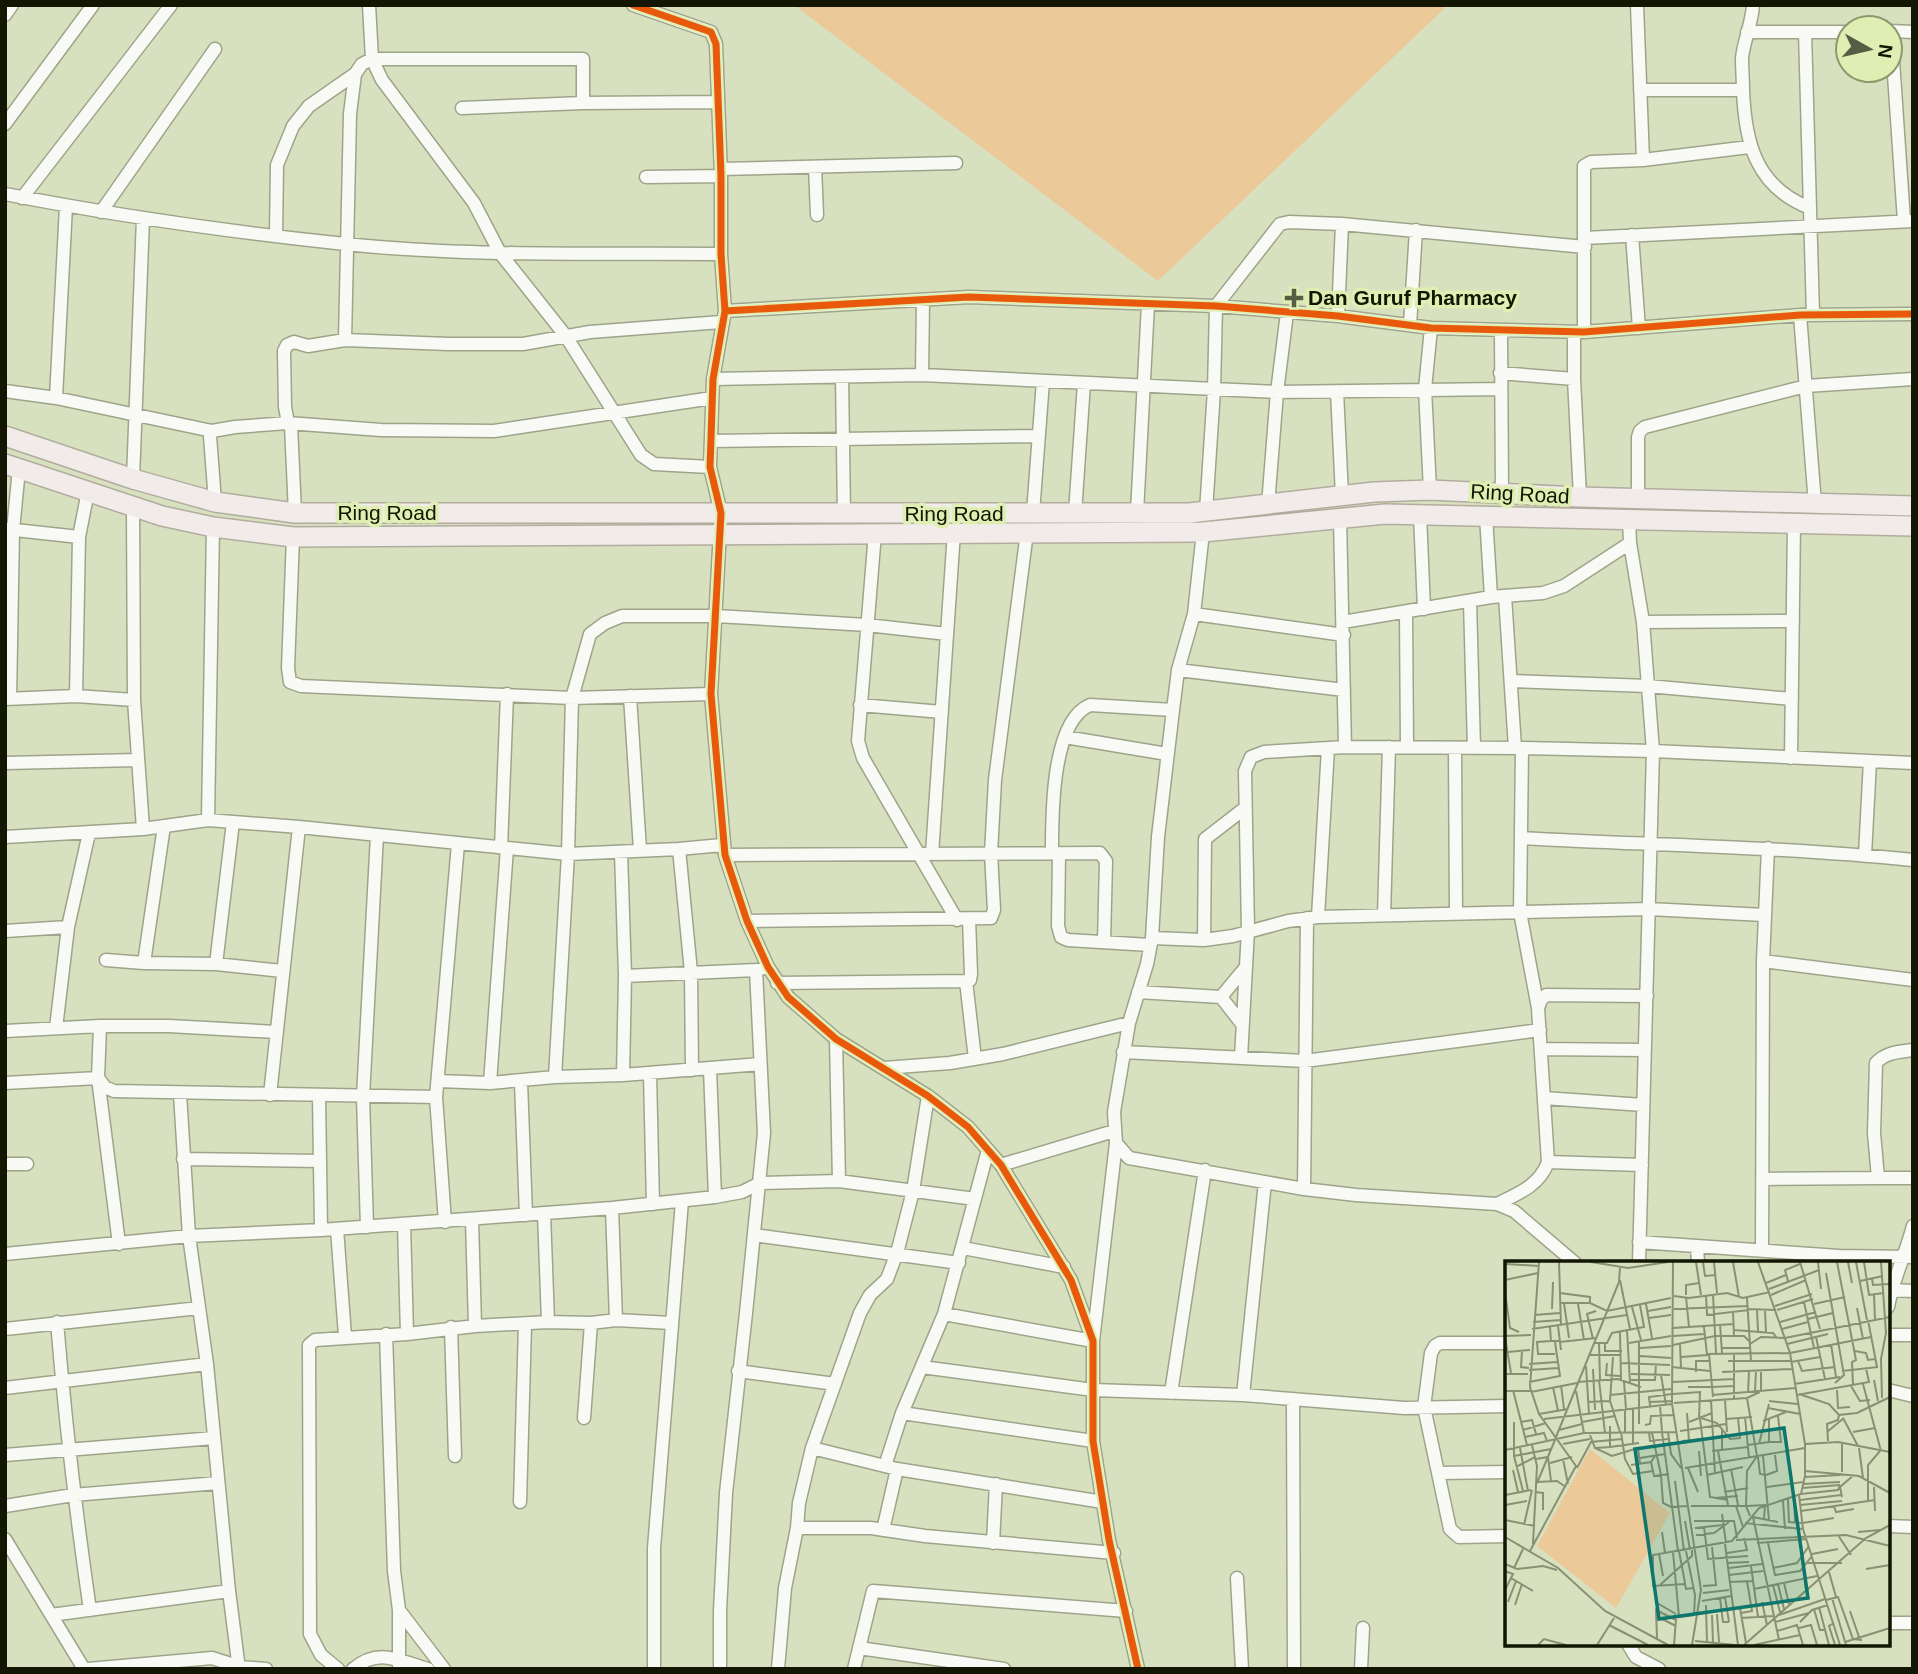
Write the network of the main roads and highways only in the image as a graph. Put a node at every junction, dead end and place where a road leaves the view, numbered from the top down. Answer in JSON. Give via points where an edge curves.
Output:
{"nodes":[{"id":1,"x":5,"y":436,"type":"edge"},
{"id":2,"x":12,"y":466,"type":"edge"},
{"id":3,"x":1913,"y":506,"type":"edge"},
{"id":4,"x":1030,"y":522,"type":"junction"},
{"id":5,"x":1913,"y":526,"type":"edge"}],
"edges":[{"from":1,"to":4,"type":"main road","name":"Ring Road","via":[[133,480],[215,502],[296,513],[844,514]]},
{"from":2,"to":4,"type":"main road","name":"Ring Road","via":[[162,516],[293,537],[954,532]]},
{"from":3,"to":4,"type":"main road","name":"Ring Road","via":[[1430,490],[1206,511],[1075,513]]},
{"from":4,"to":5,"type":"main road","name":"Ring Road","via":[[1203,531],[1420,514]]}]}
